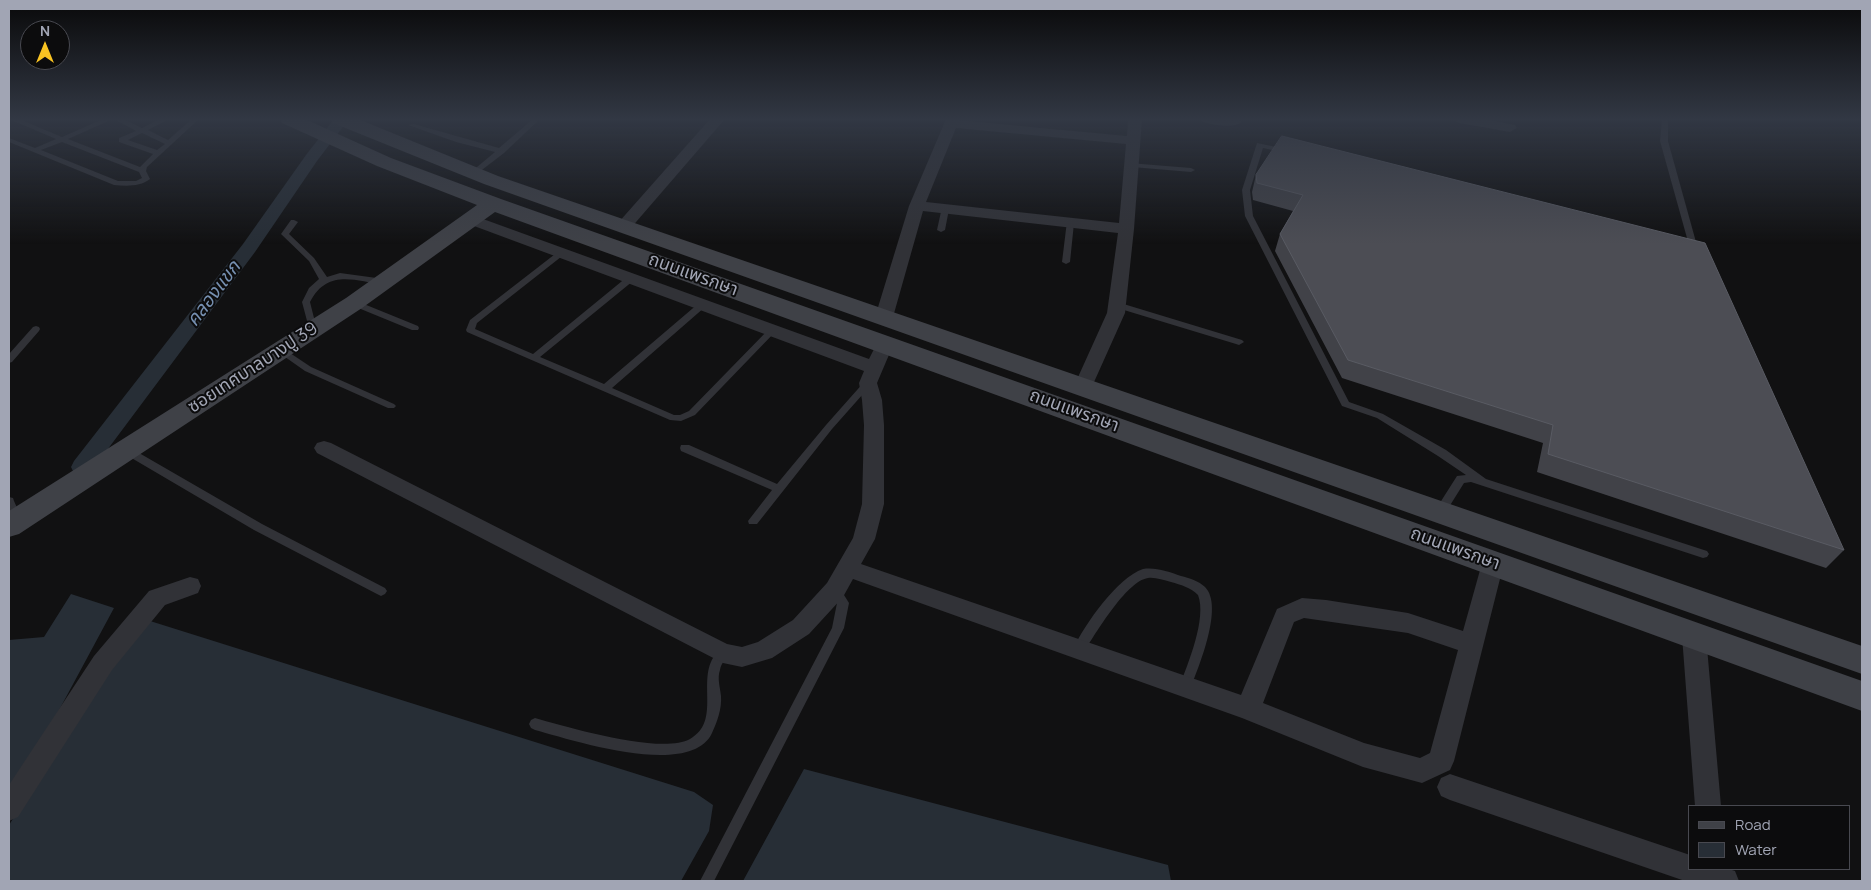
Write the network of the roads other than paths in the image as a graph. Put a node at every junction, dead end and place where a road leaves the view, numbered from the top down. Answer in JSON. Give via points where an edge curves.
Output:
{"nodes":[{"id":1,"x":62,"y":161,"type":"edge"},
{"id":2,"x":115,"y":161,"type":"edge"},
{"id":3,"x":151,"y":161,"type":"edge"},
{"id":4,"x":384,"y":161,"type":"edge"},
{"id":5,"x":441,"y":161,"type":"edge"},
{"id":6,"x":490,"y":161,"type":"edge"},
{"id":7,"x":682,"y":161,"type":"edge"},
{"id":8,"x":936,"y":161,"type":"edge"},
{"id":9,"x":1132,"y":161,"type":"edge"},
{"id":10,"x":1255,"y":161,"type":"edge"},
{"id":11,"x":1669,"y":161,"type":"edge"},
{"id":12,"x":1132,"y":164,"type":"junction"},
{"id":13,"x":1191,"y":170,"type":"dead end"},
{"id":14,"x":142,"y":171,"type":"junction"},
{"id":15,"x":474,"y":174,"type":"junction"},
{"id":16,"x":493,"y":204,"type":"junction"},
{"id":17,"x":917,"y":206,"type":"junction"},
{"id":18,"x":945,"y":209,"type":"junction"},
{"id":19,"x":472,"y":220,"type":"junction"},
{"id":20,"x":294,"y":222,"type":"dead end"},
{"id":21,"x":1070,"y":223,"type":"junction"},
{"id":22,"x":624,"y":226,"type":"junction"},
{"id":23,"x":1126,"y":229,"type":"junction"},
{"id":24,"x":941,"y":230,"type":"dead end"},
{"id":25,"x":1673,"y":238,"type":"edge"},
{"id":26,"x":562,"y":253,"type":"junction"},
{"id":27,"x":1066,"y":262,"type":"dead end"},
{"id":28,"x":630,"y":279,"type":"junction"},
{"id":29,"x":324,"y":280,"type":"junction"},
{"id":30,"x":384,"y":282,"type":"junction"},
{"id":31,"x":354,"y":303,"type":"junction"},
{"id":32,"x":702,"y":305,"type":"junction"},
{"id":33,"x":1117,"y":305,"type":"junction"},
{"id":34,"x":884,"y":317,"type":"junction"},
{"id":35,"x":415,"y":328,"type":"dead end"},
{"id":36,"x":36,"y":329,"type":"dead end"},
{"id":37,"x":313,"y":330,"type":"junction"},
{"id":38,"x":772,"y":331,"type":"junction"},
{"id":39,"x":1239,"y":342,"type":"dead end"},
{"id":40,"x":885,"y":343,"type":"junction"},
{"id":41,"x":281,"y":350,"type":"junction"},
{"id":42,"x":533,"y":358,"type":"junction"},
{"id":43,"x":9,"y":360,"type":"edge"},
{"id":44,"x":871,"y":376,"type":"junction"},
{"id":45,"x":1083,"y":386,"type":"junction"},
{"id":46,"x":605,"y":389,"type":"junction"},
{"id":47,"x":391,"y":406,"type":"dead end"},
{"id":48,"x":324,"y":448,"type":"dead end"},
{"id":49,"x":685,"y":448,"type":"dead end"},
{"id":50,"x":127,"y":450,"type":"junction"},
{"id":51,"x":1481,"y":480,"type":"junction"},
{"id":52,"x":779,"y":489,"type":"junction"},
{"id":53,"x":12,"y":516,"type":"edge"},
{"id":54,"x":753,"y":521,"type":"dead end"},
{"id":55,"x":1437,"y":527,"type":"junction"},
{"id":56,"x":1703,"y":554,"type":"dead end"},
{"id":57,"x":1493,"y":563,"type":"junction"},
{"id":58,"x":848,"y":568,"type":"junction"},
{"id":59,"x":190,"y":586,"type":"dead end"},
{"id":60,"x":835,"y":590,"type":"junction"},
{"id":61,"x":381,"y":591,"type":"dead end"},
{"id":62,"x":1694,"y":636,"type":"junction"},
{"id":63,"x":1471,"y":644,"type":"junction"},
{"id":64,"x":1079,"y":649,"type":"junction"},
{"id":65,"x":723,"y":653,"type":"junction"},
{"id":66,"x":1862,"y":660,"type":"edge"},
{"id":67,"x":1185,"y":687,"type":"junction"},
{"id":68,"x":1862,"y":696,"type":"edge"},
{"id":69,"x":1248,"y":709,"type":"junction"},
{"id":70,"x":535,"y":724,"type":"dead end"},
{"id":71,"x":1450,"y":787,"type":"dead end"},
{"id":72,"x":1708,"y":805,"type":"edge"},
{"id":73,"x":9,"y":808,"type":"edge"},
{"id":74,"x":1688,"y":866,"type":"edge"},
{"id":75,"x":1699,"y":870,"type":"edge"},
{"id":76,"x":1717,"y":876,"type":"edge"},
{"id":77,"x":706,"y":881,"type":"edge"}],
"edges":[{"from":1,"to":14,"type":"lane","via":[[116,183],[141,183],[146,179]]},
{"from":2,"to":14,"type":"lane"},
{"from":3,"to":14,"type":"lane"},
{"from":4,"to":16,"type":"main road","name":"ถนนแพรกษา"},
{"from":5,"to":15,"type":"main road","name":"ถนนแพรกษา"},
{"from":6,"to":15,"type":"lane"},
{"from":7,"to":22,"type":"street"},
{"from":8,"to":17,"type":"street"},
{"from":9,"to":12,"type":"street"},
{"from":10,"to":51,"type":"lane","via":[[1246,190],[1249,216],[1345,404],[1380,416]]},
{"from":11,"to":25,"type":"lane","via":[[1692,242]]},
{"from":12,"to":13,"type":"lane"},
{"from":12,"to":23,"type":"street"},
{"from":15,"to":22,"type":"main road","name":"ถนนแพรกษา"},
{"from":16,"to":19,"type":"main road","name":"ซอยเทศบาลบางปู 39"},
{"from":16,"to":40,"type":"main road","name":"ถนนแพรกษา"},
{"from":17,"to":18,"type":"street"},
{"from":17,"to":34,"type":"street"},
{"from":18,"to":21,"type":"street"},
{"from":18,"to":24,"type":"lane"},
{"from":19,"to":26,"type":"street"},
{"from":19,"to":30,"type":"main road","name":"ซอยเทศบาลบางปู 39"},
{"from":20,"to":29,"type":"lane","via":[[285,234],[302,247]]},
{"from":21,"to":23,"type":"street"},
{"from":21,"to":27,"type":"lane"},
{"from":22,"to":34,"type":"main road","name":"ถนนแพรกษา"},
{"from":23,"to":33,"type":"street"},
{"from":26,"to":28,"type":"street"},
{"from":26,"to":42,"type":"lane","via":[[470,327],[470,330]]},
{"from":28,"to":32,"type":"street"},
{"from":28,"to":42,"type":"lane"},
{"from":29,"to":30,"type":"lane","via":[[340,276]]},
{"from":29,"to":37,"type":"lane","via":[[312,290],[306,302]]},
{"from":30,"to":31,"type":"main road","name":"ซอยเทศบาลบางปู 39"},
{"from":31,"to":35,"type":"lane"},
{"from":31,"to":37,"type":"main road","name":"ซอยเทศบาลบางปู 39"},
{"from":32,"to":38,"type":"street"},
{"from":32,"to":46,"type":"lane"},
{"from":33,"to":39,"type":"lane"},
{"from":33,"to":45,"type":"street"},
{"from":34,"to":45,"type":"main road","name":"ถนนแพรกษา"},
{"from":36,"to":43,"type":"lane"},
{"from":37,"to":41,"type":"main road","name":"ซอยเทศบาลบางปู 39"},
{"from":38,"to":44,"type":"street"},
{"from":38,"to":46,"type":"lane","via":[[692,413],[681,418],[673,418]]},
{"from":40,"to":44,"type":"street"},
{"from":40,"to":55,"type":"main road","name":"ถนนแพรกษา"},
{"from":41,"to":47,"type":"lane","via":[[308,368]]},
{"from":41,"to":50,"type":"main road","name":"ซอยเทศบาลบางปู 39"},
{"from":42,"to":46,"type":"lane"},
{"from":44,"to":52,"type":"lane"},
{"from":44,"to":58,"type":"street","via":[[873,504],[864,539]]},
{"from":45,"to":55,"type":"main road","name":"ถนนแพรกษา"},
{"from":48,"to":65,"type":"street"},
{"from":49,"to":52,"type":"lane"},
{"from":50,"to":53,"type":"main road","name":"ซอยเทศบาลบางปู 39"},
{"from":50,"to":61,"type":"lane","via":[[258,527]]},
{"from":51,"to":55,"type":"lane","via":[[1460,479]]},
{"from":51,"to":56,"type":"lane"},
{"from":52,"to":54,"type":"lane"},
{"from":55,"to":57,"type":"main road","name":"ถนนแพรกษา"},
{"from":55,"to":66,"type":"main road","name":"ถนนแพรกษา"},
{"from":57,"to":62,"type":"main road","name":"ถนนแพรกษา"},
{"from":57,"to":63,"type":"street"},
{"from":58,"to":60,"type":"street"},
{"from":58,"to":64,"type":"street"},
{"from":59,"to":73,"type":"street","via":[[157,598],[103,662]]},
{"from":60,"to":65,"type":"street","via":[[801,627],[764,651],[742,657]]},
{"from":60,"to":77,"type":"lane","via":[[843,603],[838,628]]},
{"from":62,"to":68,"type":"main road","name":"ถนนแพรกษา"},
{"from":62,"to":72,"type":"street"},
{"from":63,"to":69,"type":"street","via":[[1408,623],[1302,608],[1285,616]]},
{"from":63,"to":69,"type":"street","via":[[1441,762],[1422,771],[1363,755]]},
{"from":64,"to":67,"type":"street"},
{"from":64,"to":67,"type":"lane","via":[[1112,600],[1138,577],[1156,574],[1192,583],[1206,597],[1205,621]]},
{"from":65,"to":70,"type":"lane","via":[[714,664],[713,712],[704,736],[685,748],[656,751]]},
{"from":67,"to":69,"type":"street"},
{"from":71,"to":74,"type":"street"},
{"from":75,"to":76,"type":"street"}]}
